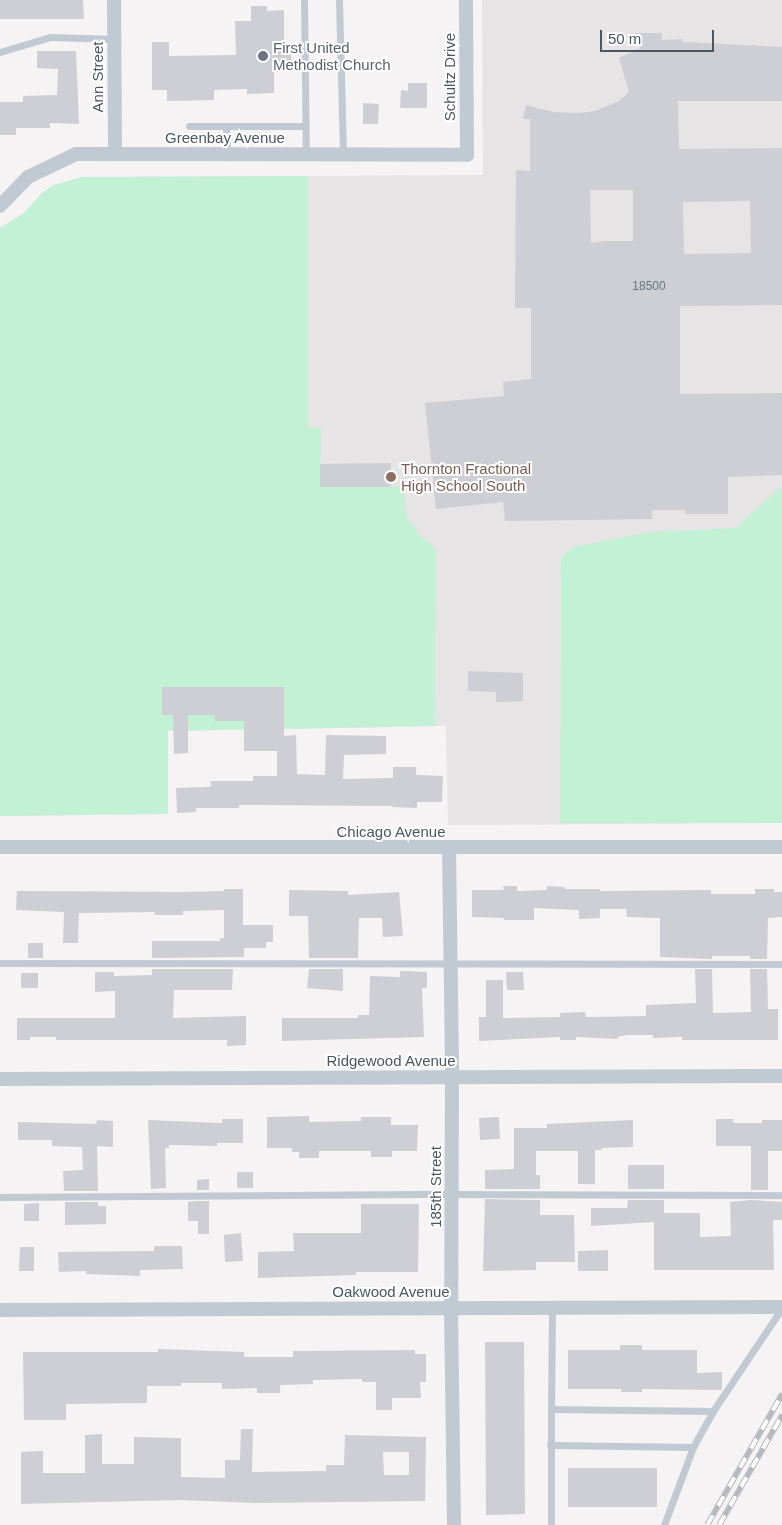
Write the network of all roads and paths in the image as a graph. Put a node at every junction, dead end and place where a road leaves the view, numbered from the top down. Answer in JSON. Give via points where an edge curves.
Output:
{"nodes":[{"id":1,"x":114,"y":0,"type":"edge"},
{"id":2,"x":304,"y":0,"type":"edge"},
{"id":3,"x":339,"y":0,"type":"edge"},
{"id":4,"x":466,"y":0,"type":"edge"},
{"id":5,"x":114,"y":39,"type":"junction"},
{"id":6,"x":0,"y":52,"type":"edge"},
{"id":7,"x":189,"y":126,"type":"dead end"},
{"id":8,"x":226,"y":126,"type":"junction"},
{"id":9,"x":305,"y":126,"type":"junction"},
{"id":10,"x":115,"y":154,"type":"junction"},
{"id":11,"x":227,"y":154,"type":"junction"},
{"id":12,"x":306,"y":154,"type":"junction"},
{"id":13,"x":343,"y":154,"type":"junction"},
{"id":14,"x":467,"y":155,"type":"joint"},
{"id":15,"x":0,"y":206,"type":"edge"},
{"id":16,"x":0,"y":847,"type":"edge"},
{"id":17,"x":782,"y":847,"type":"edge"},
{"id":18,"x":449,"y":848,"type":"junction"},
{"id":19,"x":451,"y":963,"type":"junction"},
{"id":20,"x":0,"y":964,"type":"edge"},
{"id":21,"x":782,"y":964,"type":"edge"},
{"id":22,"x":782,"y":1076,"type":"edge"},
{"id":23,"x":452,"y":1077,"type":"junction"},
{"id":24,"x":0,"y":1078,"type":"edge"},
{"id":25,"x":452,"y":1194,"type":"junction"},
{"id":26,"x":782,"y":1195,"type":"edge"},
{"id":27,"x":0,"y":1197,"type":"edge"},
{"id":28,"x":782,"y":1307,"type":"edge"},
{"id":29,"x":451,"y":1308,"type":"junction"},
{"id":30,"x":552,"y":1308,"type":"junction"},
{"id":31,"x":0,"y":1310,"type":"edge"},
{"id":32,"x":551,"y":1409,"type":"junction"},
{"id":33,"x":713,"y":1411,"type":"junction"},
{"id":34,"x":550,"y":1445,"type":"junction"},
{"id":35,"x":693,"y":1447,"type":"junction"},
{"id":36,"x":454,"y":1525,"type":"edge"},
{"id":37,"x":551,"y":1525,"type":"edge"},
{"id":38,"x":664,"y":1525,"type":"edge"}],
"edges":[{"from":1,"to":5,"type":"street","name":"Ann Street"},
{"from":2,"to":9,"type":"lane"},
{"from":3,"to":13,"type":"lane"},
{"from":4,"to":14,"type":"street","name":"Schultz Drive"},
{"from":5,"to":6,"type":"lane","via":[[50,37]]},
{"from":5,"to":10,"type":"street","name":"Ann Street"},
{"from":7,"to":8,"type":"lane"},
{"from":8,"to":9,"type":"lane"},
{"from":8,"to":11,"type":"lane"},
{"from":9,"to":12,"type":"lane"},
{"from":10,"to":11,"type":"street","name":"Greenbay Avenue"},
{"from":10,"to":15,"type":"street","name":"Greenbay Avenue","via":[[76,154],[28,177]]},
{"from":11,"to":12,"type":"street","name":"Greenbay Avenue"},
{"from":12,"to":13,"type":"street","name":"Greenbay Avenue"},
{"from":13,"to":14,"type":"street","name":"Greenbay Avenue"},
{"from":16,"to":18,"type":"street","name":"Chicago Avenue"},
{"from":17,"to":18,"type":"street","name":"Chicago Avenue"},
{"from":18,"to":19,"type":"street","name":"185th Street"},
{"from":19,"to":20,"type":"lane"},
{"from":19,"to":21,"type":"lane"},
{"from":19,"to":23,"type":"street","name":"185th Street"},
{"from":22,"to":23,"type":"street","name":"Ridgewood Avenue"},
{"from":23,"to":24,"type":"street","name":"Ridgewood Avenue"},
{"from":23,"to":25,"type":"street","name":"185th Street"},
{"from":25,"to":26,"type":"lane"},
{"from":25,"to":27,"type":"lane"},
{"from":25,"to":29,"type":"street","name":"185th Street"},
{"from":28,"to":30,"type":"street","name":"Oakwood Avenue"},
{"from":28,"to":33,"type":"lane"},
{"from":29,"to":30,"type":"street","name":"Oakwood Avenue"},
{"from":29,"to":31,"type":"street","name":"Oakwood Avenue"},
{"from":29,"to":36,"type":"street","name":"185th Street"},
{"from":30,"to":32,"type":"lane"},
{"from":32,"to":33,"type":"lane"},
{"from":32,"to":34,"type":"lane"},
{"from":33,"to":35,"type":"lane"},
{"from":34,"to":35,"type":"lane"},
{"from":34,"to":37,"type":"lane"},
{"from":35,"to":38,"type":"lane"}]}
